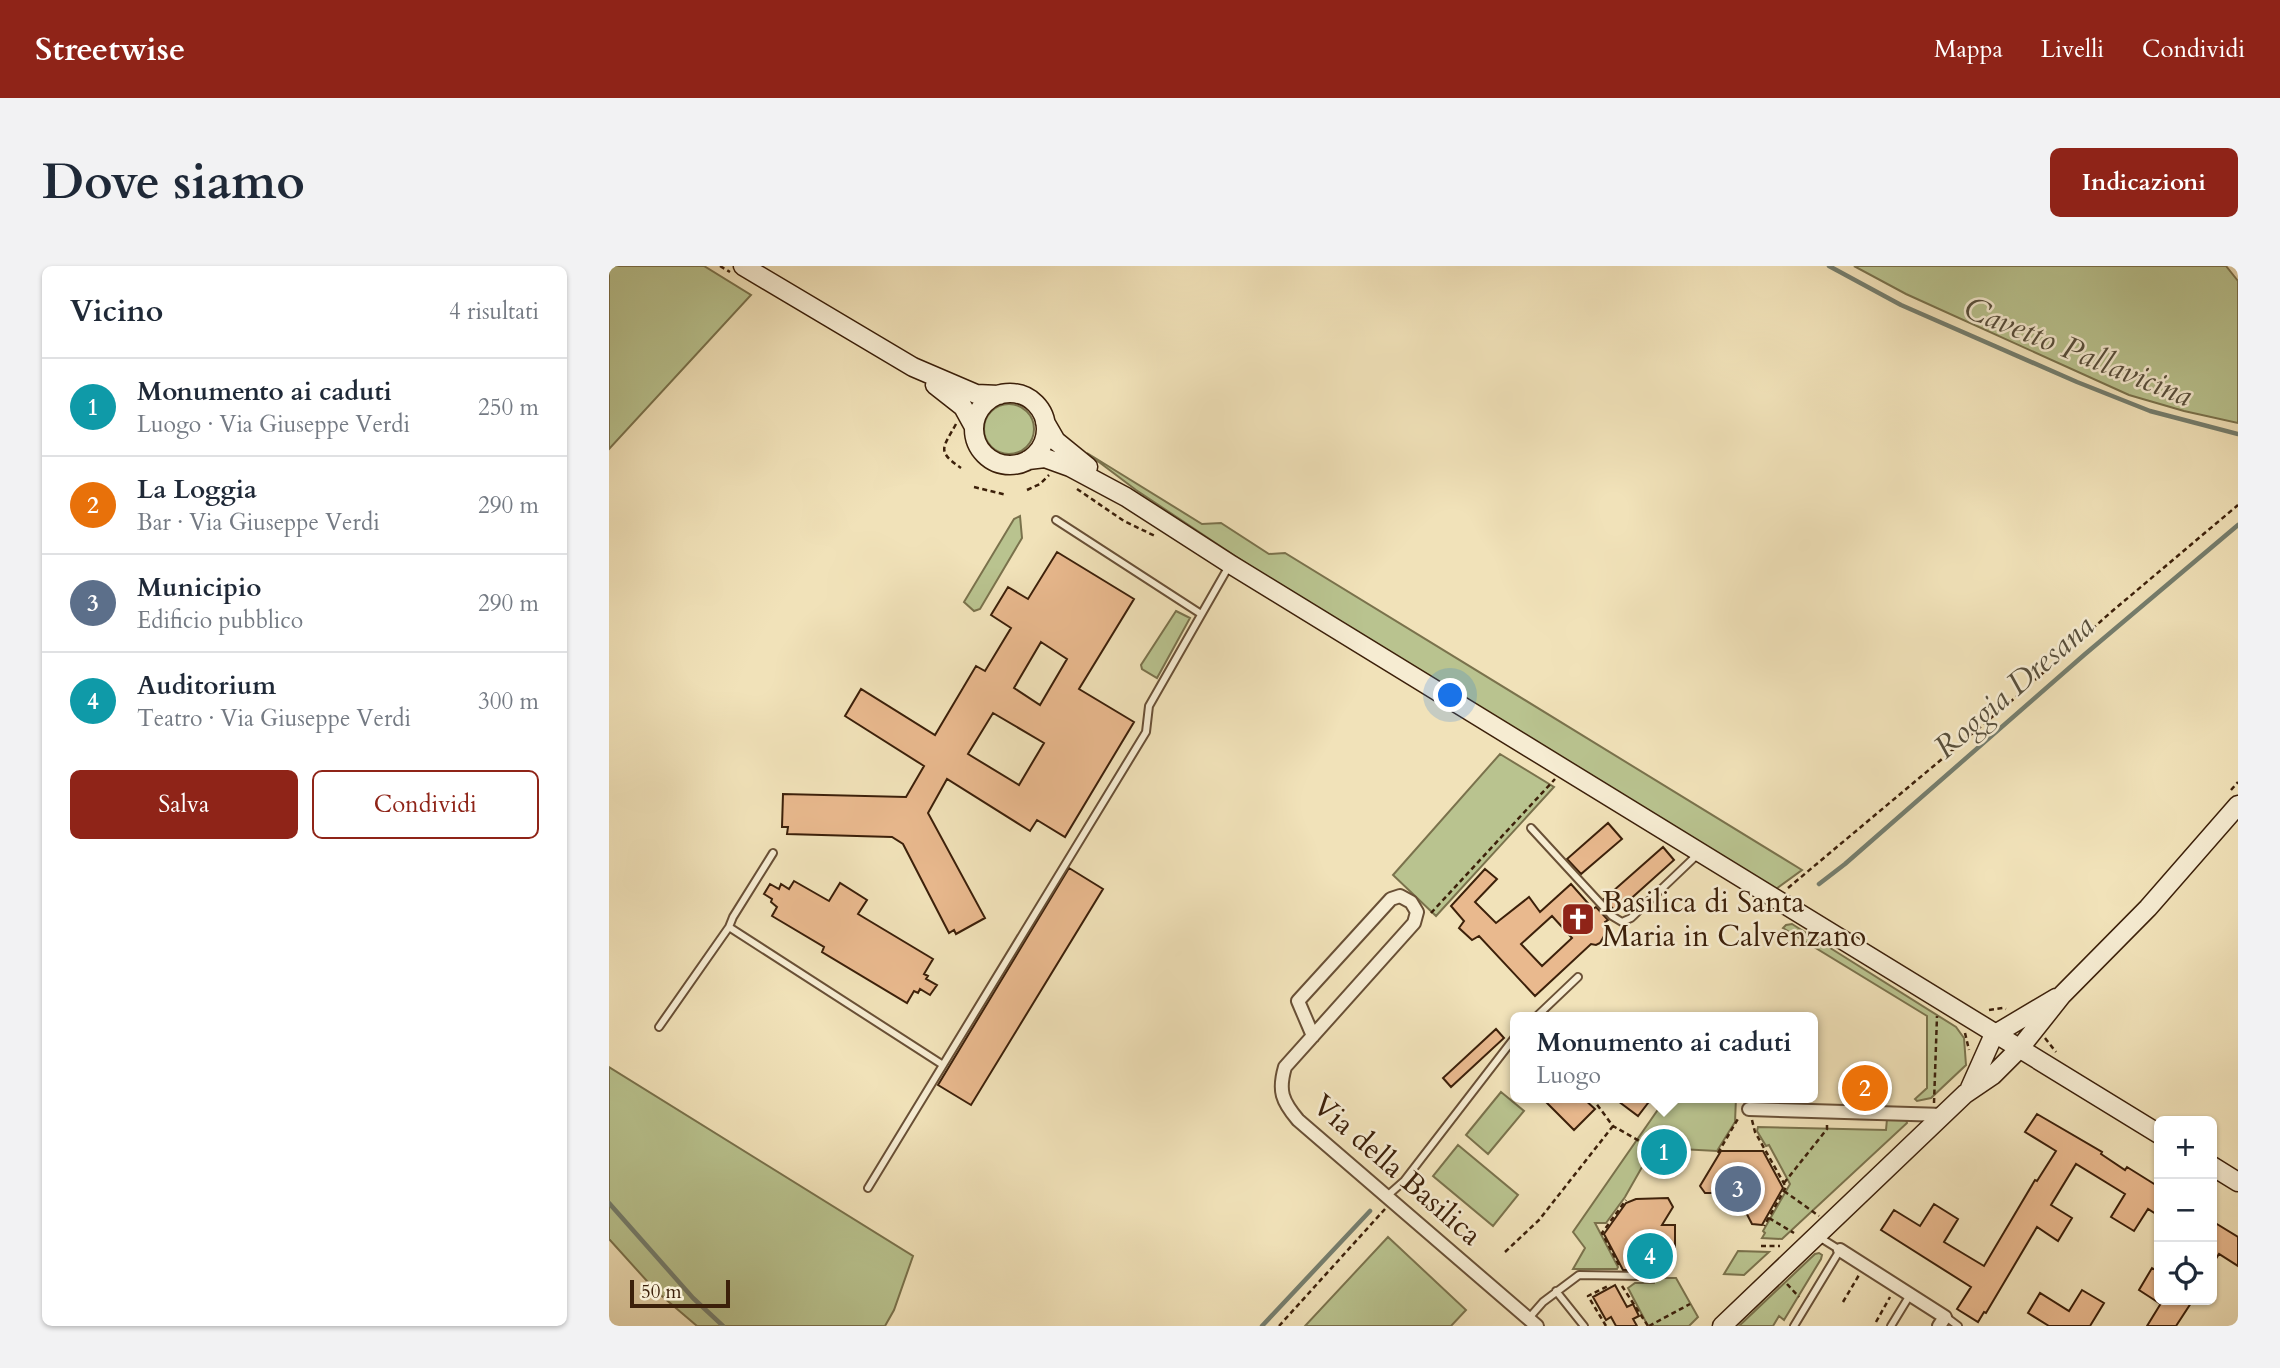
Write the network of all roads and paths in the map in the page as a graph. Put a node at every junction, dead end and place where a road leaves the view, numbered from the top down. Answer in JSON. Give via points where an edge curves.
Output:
{"nodes":[{"id":1,"x":720,"y":266,"type":"edge"},
{"id":2,"x":737,"y":269,"type":"edge"},
{"id":3,"x":913,"y":367,"type":"junction"},
{"id":4,"x":999,"y":395,"type":"junction"},
{"id":5,"x":957,"y":418,"type":"dead end"},
{"id":6,"x":1044,"y":419,"type":"junction"},
{"id":7,"x":974,"y":427,"type":"junction"},
{"id":8,"x":1028,"y":460,"type":"junction"},
{"id":9,"x":961,"y":468,"type":"dead end"},
{"id":10,"x":974,"y":487,"type":"dead end"},
{"id":11,"x":1007,"y":495,"type":"dead end"},
{"id":12,"x":1126,"y":497,"type":"junction"},
{"id":13,"x":2238,"y":505,"type":"edge"},
{"id":14,"x":1056,"y":520,"type":"dead end"},
{"id":15,"x":1230,"y":564,"type":"junction"},
{"id":16,"x":1201,"y":614,"type":"junction"},
{"id":17,"x":1570,"y":772,"type":"junction"},
{"id":18,"x":2238,"y":782,"type":"edge"},
{"id":19,"x":2233,"y":799,"type":"edge"},
{"id":20,"x":1531,"y":828,"type":"dead end"},
{"id":21,"x":1699,"y":852,"type":"junction"},
{"id":22,"x":773,"y":853,"type":"dead end"},
{"id":23,"x":1776,"y":898,"type":"junction"},
{"id":24,"x":1414,"y":923,"type":"junction"},
{"id":25,"x":729,"y":927,"type":"junction"},
{"id":26,"x":1578,"y":977,"type":"dead end"},
{"id":27,"x":2062,"y":995,"type":"junction"},
{"id":28,"x":2011,"y":1007,"type":"dead end"},
{"id":29,"x":2003,"y":1008,"type":"dead end"},
{"id":30,"x":1541,"y":1012,"type":"edge"},
{"id":31,"x":1937,"y":1012,"type":"dead end"},
{"id":32,"x":659,"y":1027,"type":"dead end"},
{"id":33,"x":1963,"y":1030,"type":"dead end"},
{"id":34,"x":1997,"y":1033,"type":"junction"},
{"id":35,"x":1313,"y":1036,"type":"junction"},
{"id":36,"x":1510,"y":1043,"type":"edge"},
{"id":37,"x":2020,"y":1048,"type":"junction"},
{"id":38,"x":1969,"y":1052,"type":"dead end"},
{"id":39,"x":943,"y":1065,"type":"junction"},
{"id":40,"x":1965,"y":1094,"type":"junction"},
{"id":41,"x":1942,"y":1095,"type":"dead end"},
{"id":42,"x":1596,"y":1103,"type":"edge"},
{"id":43,"x":1749,"y":1109,"type":"junction"},
{"id":44,"x":1939,"y":1109,"type":"junction"},
{"id":45,"x":1827,"y":1111,"type":"junction"},
{"id":46,"x":1613,"y":1126,"type":"junction"},
{"id":47,"x":2154,"y":1131,"type":"edge"},
{"id":48,"x":1643,"y":1143,"type":"dead end"},
{"id":49,"x":1718,"y":1153,"type":"dead end"},
{"id":50,"x":2217,"y":1169,"type":"edge"},
{"id":51,"x":2238,"y":1182,"type":"edge"},
{"id":52,"x":1784,"y":1183,"type":"junction"},
{"id":53,"x":867,"y":1188,"type":"dead end"},
{"id":54,"x":1784,"y":1191,"type":"junction"},
{"id":55,"x":1389,"y":1198,"type":"junction"},
{"id":56,"x":1626,"y":1200,"type":"dead end"},
{"id":57,"x":1769,"y":1218,"type":"junction"},
{"id":58,"x":1764,"y":1226,"type":"dead end"},
{"id":59,"x":1821,"y":1228,"type":"junction"},
{"id":60,"x":1794,"y":1233,"type":"dead end"},
{"id":61,"x":1761,"y":1246,"type":"dead end"},
{"id":62,"x":1780,"y":1247,"type":"dead end"},
{"id":63,"x":1840,"y":1250,"type":"junction"},
{"id":64,"x":1505,"y":1252,"type":"dead end"},
{"id":65,"x":1861,"y":1271,"type":"dead end"},
{"id":66,"x":1619,"y":1275,"type":"junction"},
{"id":67,"x":1644,"y":1276,"type":"dead end"},
{"id":68,"x":1783,"y":1279,"type":"dead end"},
{"id":69,"x":1556,"y":1292,"type":"junction"},
{"id":70,"x":1892,"y":1292,"type":"dead end"},
{"id":71,"x":1910,"y":1294,"type":"junction"},
{"id":72,"x":1843,"y":1302,"type":"dead end"},
{"id":73,"x":1690,"y":1304,"type":"dead end"},
{"id":74,"x":1808,"y":1305,"type":"junction"},
{"id":75,"x":1942,"y":1321,"type":"edge"},
{"id":76,"x":1533,"y":1322,"type":"edge"},
{"id":77,"x":1876,"y":1322,"type":"dead end"},
{"id":78,"x":1279,"y":1326,"type":"edge"},
{"id":79,"x":1584,"y":1326,"type":"edge"},
{"id":80,"x":1606,"y":1326,"type":"edge"},
{"id":81,"x":1649,"y":1326,"type":"edge"},
{"id":82,"x":1722,"y":1326,"type":"edge"},
{"id":83,"x":1794,"y":1326,"type":"edge"},
{"id":84,"x":1891,"y":1326,"type":"edge"},
{"id":85,"x":1958,"y":1326,"type":"edge"}],
"edges":[{"from":1,"to":2,"type":"path"},
{"from":2,"to":3,"type":"street"},
{"from":3,"to":4,"type":"street","via":[[975,394]]},
{"from":3,"to":7,"type":"street","via":[[960,405]]},
{"from":4,"to":6,"type":"street","via":[[1024,396]]},
{"from":4,"to":7,"type":"street","via":[[982,406]]},
{"from":5,"to":9,"type":"path","via":[[943,449]]},
{"from":6,"to":8,"type":"street","via":[[1044,441]]},
{"from":6,"to":12,"type":"street","via":[[1060,445]]},
{"from":7,"to":8,"type":"street","via":[[978,445],[991,460],[1009,465]]},
{"from":8,"to":12,"type":"street","via":[[1043,457],[1059,462]]},
{"from":10,"to":11,"type":"path"},
{"from":12,"to":15,"type":"street"},
{"from":13,"to":23,"type":"path"},
{"from":14,"to":16,"type":"lane"},
{"from":15,"to":16,"type":"lane"},
{"from":15,"to":17,"type":"street"},
{"from":16,"to":39,"type":"lane","via":[[1149,706],[1146,732]]},
{"from":17,"to":21,"type":"street"},
{"from":17,"to":24,"type":"path","via":[[1556,777],[1431,912]]},
{"from":18,"to":19,"type":"path"},
{"from":19,"to":27,"type":"street","via":[[2148,908]]},
{"from":20,"to":21,"type":"lane","via":[[1622,922]]},
{"from":21,"to":23,"type":"street"},
{"from":22,"to":25,"type":"lane"},
{"from":23,"to":34,"type":"street"},
{"from":24,"to":35,"type":"street","name":"Via della Basilica"},
{"from":24,"to":35,"type":"street","via":[[1417,912],[1411,902],[1400,896],[1391,899],[1298,1001]]},
{"from":25,"to":32,"type":"lane"},
{"from":25,"to":39,"type":"lane"},
{"from":26,"to":30,"type":"lane"},
{"from":27,"to":34,"type":"street"},
{"from":27,"to":37,"type":"street"},
{"from":28,"to":29,"type":"path"},
{"from":31,"to":44,"type":"path"},
{"from":33,"to":38,"type":"path"},
{"from":34,"to":37,"type":"street"},
{"from":34,"to":40,"type":"street"},
{"from":35,"to":55,"type":"street","name":"Via della Basilica","via":[[1285,1067],[1280,1084],[1285,1105]]},
{"from":36,"to":55,"type":"lane"},
{"from":37,"to":40,"type":"street"},
{"from":37,"to":47,"type":"street"},
{"from":39,"to":53,"type":"lane"},
{"from":40,"to":44,"type":"street"},
{"from":41,"to":44,"type":"path"},
{"from":42,"to":46,"type":"path"},
{"from":43,"to":45,"type":"street"},
{"from":43,"to":49,"type":"path","via":[[1741,1113]]},
{"from":43,"to":52,"type":"path","via":[[1755,1132]]},
{"from":44,"to":45,"type":"street"},
{"from":44,"to":59,"type":"street"},
{"from":45,"to":52,"type":"path","via":[[1827,1129]]},
{"from":46,"to":48,"type":"path"},
{"from":46,"to":64,"type":"path","via":[[1539,1220]]},
{"from":50,"to":51,"type":"street"},
{"from":52,"to":54,"type":"path"},
{"from":54,"to":57,"type":"path"},
{"from":54,"to":59,"type":"path"},
{"from":55,"to":76,"type":"street","name":"Via della Basilica"},
{"from":55,"to":78,"type":"path"},
{"from":56,"to":66,"type":"path","via":[[1602,1233],[1620,1267]]},
{"from":57,"to":58,"type":"path"},
{"from":57,"to":60,"type":"path"},
{"from":59,"to":63,"type":"lane"},
{"from":59,"to":82,"type":"street"},
{"from":61,"to":62,"type":"path"},
{"from":63,"to":71,"type":"street"},
{"from":63,"to":74,"type":"lane"},
{"from":65,"to":72,"type":"path"},
{"from":66,"to":67,"type":"lane"},
{"from":66,"to":69,"type":"lane","via":[[1579,1275]]},
{"from":68,"to":74,"type":"path"},
{"from":69,"to":76,"type":"lane"},
{"from":69,"to":79,"type":"lane"},
{"from":70,"to":77,"type":"path"},
{"from":71,"to":75,"type":"street"},
{"from":71,"to":84,"type":"lane"},
{"from":73,"to":81,"type":"path"},
{"from":74,"to":83,"type":"lane"},
{"from":75,"to":85,"type":"lane"},
{"from":80,"to":81,"type":"path","via":[[1588,1296],[1615,1282],[1621,1284]]}]}
